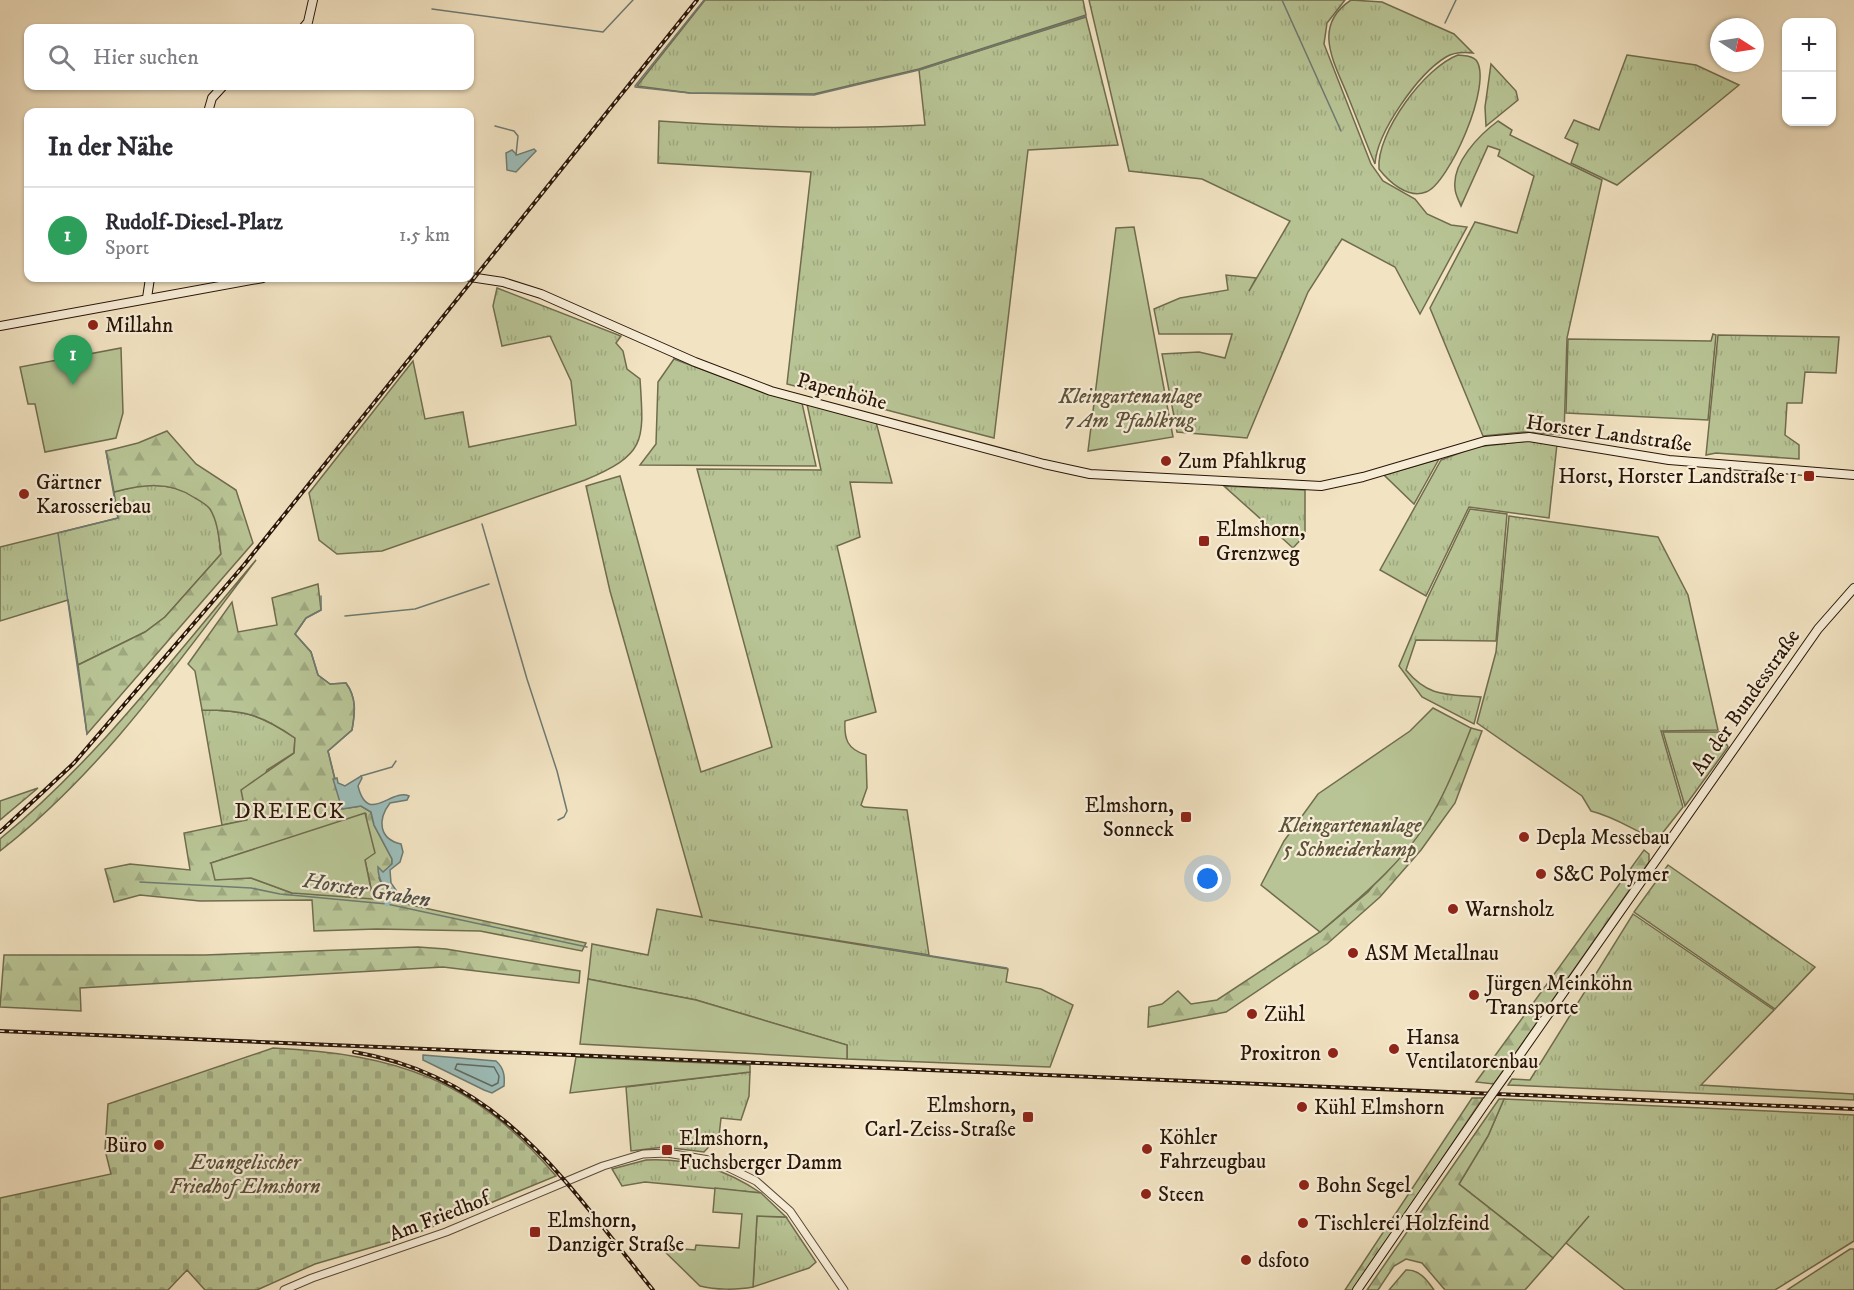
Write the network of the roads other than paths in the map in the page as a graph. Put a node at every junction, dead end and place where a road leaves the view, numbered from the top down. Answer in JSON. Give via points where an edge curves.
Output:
{"nodes":[{"id":1,"x":313,"y":0,"type":"edge"},
{"id":2,"x":306,"y":24,"type":"edge"},
{"id":3,"x":219,"y":90,"type":"edge"},
{"id":4,"x":209,"y":108,"type":"edge"},
{"id":5,"x":474,"y":278,"type":"edge"},
{"id":6,"x":149,"y":282,"type":"edge"},
{"id":7,"x":239,"y":282,"type":"edge"},
{"id":8,"x":147,"y":298,"type":"junction"},
{"id":9,"x":0,"y":326,"type":"edge"},
{"id":10,"x":1854,"y":475,"type":"edge"},
{"id":11,"x":1221,"y":479,"type":"joint"},
{"id":12,"x":1854,"y":588,"type":"edge"},
{"id":13,"x":284,"y":1290,"type":"edge"},
{"id":14,"x":844,"y":1290,"type":"edge"},
{"id":15,"x":1358,"y":1290,"type":"edge"}],
"edges":[{"from":1,"to":2,"type":"main road"},
{"from":3,"to":4,"type":"main road"},
{"from":5,"to":11,"type":"main road","name":"Papenhöhe","via":[[533,291],[695,362],[798,398],[1061,468],[1134,477]]},
{"from":6,"to":8,"type":"main road"},
{"from":7,"to":8,"type":"main road"},
{"from":8,"to":9,"type":"main road"},
{"from":10,"to":11,"type":"main road","name":"Horster Landstraße","via":[[1669,460],[1529,437],[1485,441],[1334,485],[1295,487]]},
{"from":12,"to":15,"type":"main road","name":"An der Bundesstraße","bridge":true,"via":[[1818,629]]},
{"from":13,"to":14,"type":"street","name":"Am Friedhof","via":[[447,1232],[603,1166],[643,1154],[675,1154],[715,1161],[740,1171],[790,1211]]}]}
